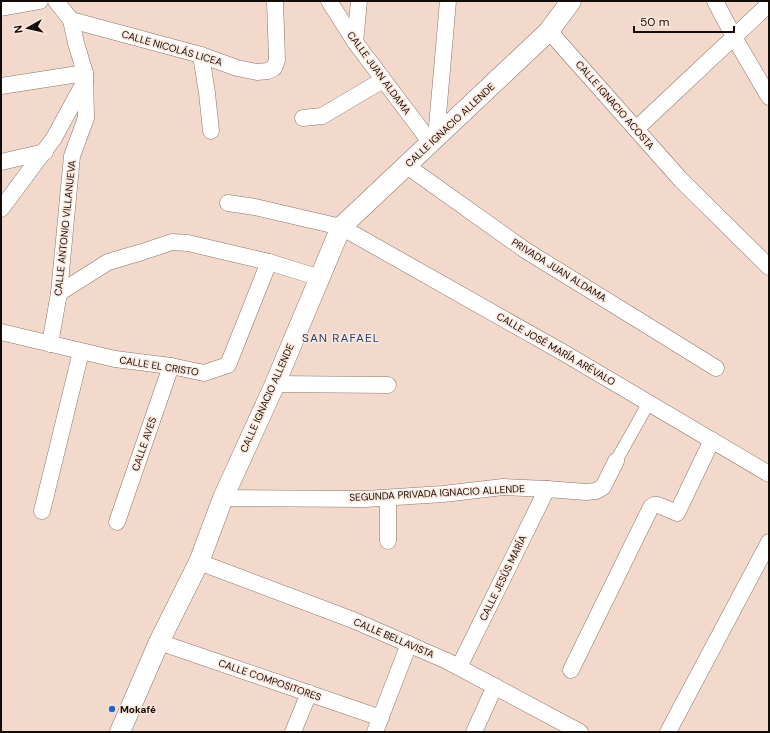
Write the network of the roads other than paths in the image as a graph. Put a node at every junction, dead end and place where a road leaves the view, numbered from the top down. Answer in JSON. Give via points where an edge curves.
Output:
{"nodes":[{"id":1,"x":40,"y":1,"type":"edge"},
{"id":2,"x":56,"y":1,"type":"edge"},
{"id":3,"x":275,"y":1,"type":"edge"},
{"id":4,"x":329,"y":1,"type":"edge"},
{"id":5,"x":359,"y":1,"type":"edge"},
{"id":6,"x":448,"y":1,"type":"edge"},
{"id":7,"x":571,"y":1,"type":"edge"},
{"id":8,"x":715,"y":1,"type":"edge"},
{"id":9,"x":769,"y":4,"type":"edge"},
{"id":10,"x":1,"y":8,"type":"edge"},
{"id":11,"x":70,"y":20,"type":"junction"},
{"id":12,"x":549,"y":31,"type":"junction"},
{"id":13,"x":734,"y":37,"type":"junction"},
{"id":14,"x":355,"y":42,"type":"junction"},
{"id":15,"x":201,"y":55,"type":"junction"},
{"id":16,"x":85,"y":76,"type":"junction"},
{"id":17,"x":382,"y":80,"type":"junction"},
{"id":18,"x":1,"y":86,"type":"edge"},
{"id":19,"x":769,"y":97,"type":"edge"},
{"id":20,"x":303,"y":118,"type":"dead end"},
{"id":21,"x":636,"y":129,"type":"junction"},
{"id":22,"x":210,"y":131,"type":"dead end"},
{"id":23,"x":54,"y":138,"type":"junction"},
{"id":24,"x":433,"y":141,"type":"junction"},
{"id":25,"x":45,"y":152,"type":"junction"},
{"id":26,"x":72,"y":156,"type":"junction"},
{"id":27,"x":1,"y":162,"type":"edge"},
{"id":28,"x":407,"y":166,"type":"junction"},
{"id":29,"x":228,"y":203,"type":"dead end"},
{"id":30,"x":1,"y":209,"type":"edge"},
{"id":31,"x":341,"y":227,"type":"junction"},
{"id":32,"x":269,"y":262,"type":"junction"},
{"id":33,"x":769,"y":267,"type":"edge"},
{"id":34,"x":320,"y":278,"type":"junction"},
{"id":35,"x":59,"y":293,"type":"junction"},
{"id":36,"x":1,"y":332,"type":"edge"},
{"id":37,"x":50,"y":344,"type":"junction"},
{"id":38,"x":82,"y":352,"type":"junction"},
{"id":39,"x":171,"y":366,"type":"junction"},
{"id":40,"x":716,"y":368,"type":"dead end"},
{"id":41,"x":275,"y":384,"type":"junction"},
{"id":42,"x":388,"y":385,"type":"dead end"},
{"id":43,"x":648,"y":404,"type":"junction"},
{"id":44,"x":712,"y":440,"type":"junction"},
{"id":45,"x":616,"y":461,"type":"joint"},
{"id":46,"x":769,"y":474,"type":"edge"},
{"id":47,"x":547,"y":489,"type":"junction"},
{"id":48,"x":223,"y":498,"type":"junction"},
{"id":49,"x":388,"y":498,"type":"junction"},
{"id":50,"x":42,"y":511,"type":"dead end"},
{"id":51,"x":117,"y":522,"type":"dead end"},
{"id":52,"x":388,"y":541,"type":"dead end"},
{"id":53,"x":769,"y":542,"type":"edge"},
{"id":54,"x":199,"y":562,"type":"junction"},
{"id":55,"x":159,"y":642,"type":"junction"},
{"id":56,"x":409,"y":644,"type":"junction"},
{"id":57,"x":459,"y":667,"type":"junction"},
{"id":58,"x":572,"y":670,"type":"dead end"},
{"id":59,"x":495,"y":686,"type":"junction"},
{"id":60,"x":309,"y":693,"type":"junction"},
{"id":61,"x":378,"y":725,"type":"edge"},
{"id":62,"x":120,"y":732,"type":"edge"},
{"id":63,"x":293,"y":732,"type":"edge"},
{"id":64,"x":474,"y":732,"type":"edge"},
{"id":65,"x":580,"y":732,"type":"edge"},
{"id":66,"x":668,"y":732,"type":"edge"}],
"edges":[{"from":1,"to":10,"type":"street"},
{"from":2,"to":11,"type":"street","name":"CALLE ANTONIO VILLANUEVA"},
{"from":3,"to":15,"type":"street","name":"CALLE NICOLÁS LICEA","via":[[277,60],[274,68],[257,72]]},
{"from":4,"to":14,"type":"street","name":"CALLE JUAN ALDAMA"},
{"from":5,"to":14,"type":"street"},
{"from":6,"to":24,"type":"street"},
{"from":7,"to":12,"type":"street","name":"CALLE IGNACIO ALLENDE"},
{"from":8,"to":13,"type":"street"},
{"from":9,"to":13,"type":"street"},
{"from":11,"to":15,"type":"street","name":"CALLE NICOLÁS LICEA"},
{"from":11,"to":16,"type":"street","name":"CALLE ANTONIO VILLANUEVA"},
{"from":12,"to":21,"type":"street","name":"CALLE IGNACIO ACOSTA"},
{"from":12,"to":24,"type":"street","name":"CALLE IGNACIO ALLENDE"},
{"from":13,"to":19,"type":"street"},
{"from":13,"to":21,"type":"street"},
{"from":14,"to":17,"type":"street","name":"CALLE JUAN ALDAMA"},
{"from":15,"to":22,"type":"street"},
{"from":16,"to":18,"type":"street"},
{"from":16,"to":23,"type":"street"},
{"from":16,"to":26,"type":"street","name":"CALLE ANTONIO VILLANUEVA","via":[[86,118]]},
{"from":17,"to":20,"type":"street","via":[[322,116]]},
{"from":17,"to":24,"type":"street","name":"CALLE JUAN ALDAMA"},
{"from":21,"to":33,"type":"street","name":"CALLE IGNACIO ACOSTA","via":[[681,180]]},
{"from":23,"to":25,"type":"street"},
{"from":23,"to":26,"type":"street"},
{"from":24,"to":28,"type":"street","name":"CALLE IGNACIO ALLENDE"},
{"from":25,"to":27,"type":"street"},
{"from":25,"to":30,"type":"street"},
{"from":26,"to":35,"type":"street","name":"CALLE ANTONIO VILLANUEVA"},
{"from":28,"to":31,"type":"street","name":"CALLE IGNACIO ALLENDE"},
{"from":28,"to":40,"type":"street","name":"PRIVADA JUAN ALDAMA","via":[[525,250]]},
{"from":29,"to":31,"type":"street","name":"CALLE JOSÉ MARÍA ARÉVALO"},
{"from":31,"to":34,"type":"street","name":"CALLE IGNACIO ALLENDE"},
{"from":31,"to":43,"type":"street","name":"CALLE JOSÉ MARÍA ARÉVALO","via":[[564,353]]},
{"from":32,"to":34,"type":"street"},
{"from":32,"to":35,"type":"street","via":[[188,243],[172,242],[108,262]]},
{"from":32,"to":39,"type":"street","name":"CALLE EL CRISTO","via":[[228,365],[204,373]]},
{"from":34,"to":41,"type":"street","name":"CALLE IGNACIO ALLENDE"},
{"from":35,"to":37,"type":"street","name":"CALLE ANTONIO VILLANUEVA"},
{"from":36,"to":37,"type":"street","name":"CALLE EL CRISTO"},
{"from":37,"to":38,"type":"street","name":"CALLE EL CRISTO"},
{"from":38,"to":39,"type":"street","name":"CALLE EL CRISTO"},
{"from":38,"to":50,"type":"street"},
{"from":39,"to":51,"type":"street","name":"CALLE AVES"},
{"from":41,"to":42,"type":"street"},
{"from":41,"to":48,"type":"street","name":"CALLE IGNACIO ALLENDE"},
{"from":43,"to":44,"type":"street","name":"CALLE JOSÉ MARÍA ARÉVALO"},
{"from":43,"to":45,"type":"street","name":"SEGUNDA PRIVADA IGNACIO ALLENDE"},
{"from":44,"to":46,"type":"street","name":"CALLE JOSÉ MARÍA ARÉVALO"},
{"from":44,"to":58,"type":"street","via":[[677,513],[654,504],[651,507]]},
{"from":45,"to":47,"type":"street","name":"SEGUNDA PRIVADA IGNACIO ALLENDE","via":[[603,486],[596,491]]},
{"from":47,"to":49,"type":"street","name":"SEGUNDA PRIVADA IGNACIO ALLENDE","via":[[503,487]]},
{"from":47,"to":57,"type":"street","name":"CALLE JESÚS MARÍA"},
{"from":48,"to":49,"type":"street","name":"SEGUNDA PRIVADA IGNACIO ALLENDE"},
{"from":48,"to":54,"type":"street","name":"CALLE IGNACIO ALLENDE"},
{"from":49,"to":52,"type":"street"},
{"from":53,"to":66,"type":"street"},
{"from":54,"to":55,"type":"street","name":"CALLE IGNACIO ALLENDE"},
{"from":54,"to":56,"type":"street","name":"CALLE BELLAVISTA"},
{"from":55,"to":60,"type":"street","name":"CALLE COMPOSITORES"},
{"from":55,"to":62,"type":"street","name":"CALLE IGNACIO ALLENDE"},
{"from":56,"to":57,"type":"street","name":"CALLE BELLAVISTA"},
{"from":56,"to":61,"type":"street"},
{"from":57,"to":59,"type":"street","name":"CALLE BELLAVISTA"},
{"from":59,"to":64,"type":"street"},
{"from":59,"to":65,"type":"street","name":"CALLE BELLAVISTA"},
{"from":60,"to":61,"type":"street","name":"CALLE COMPOSITORES"},
{"from":60,"to":63,"type":"street"}]}
